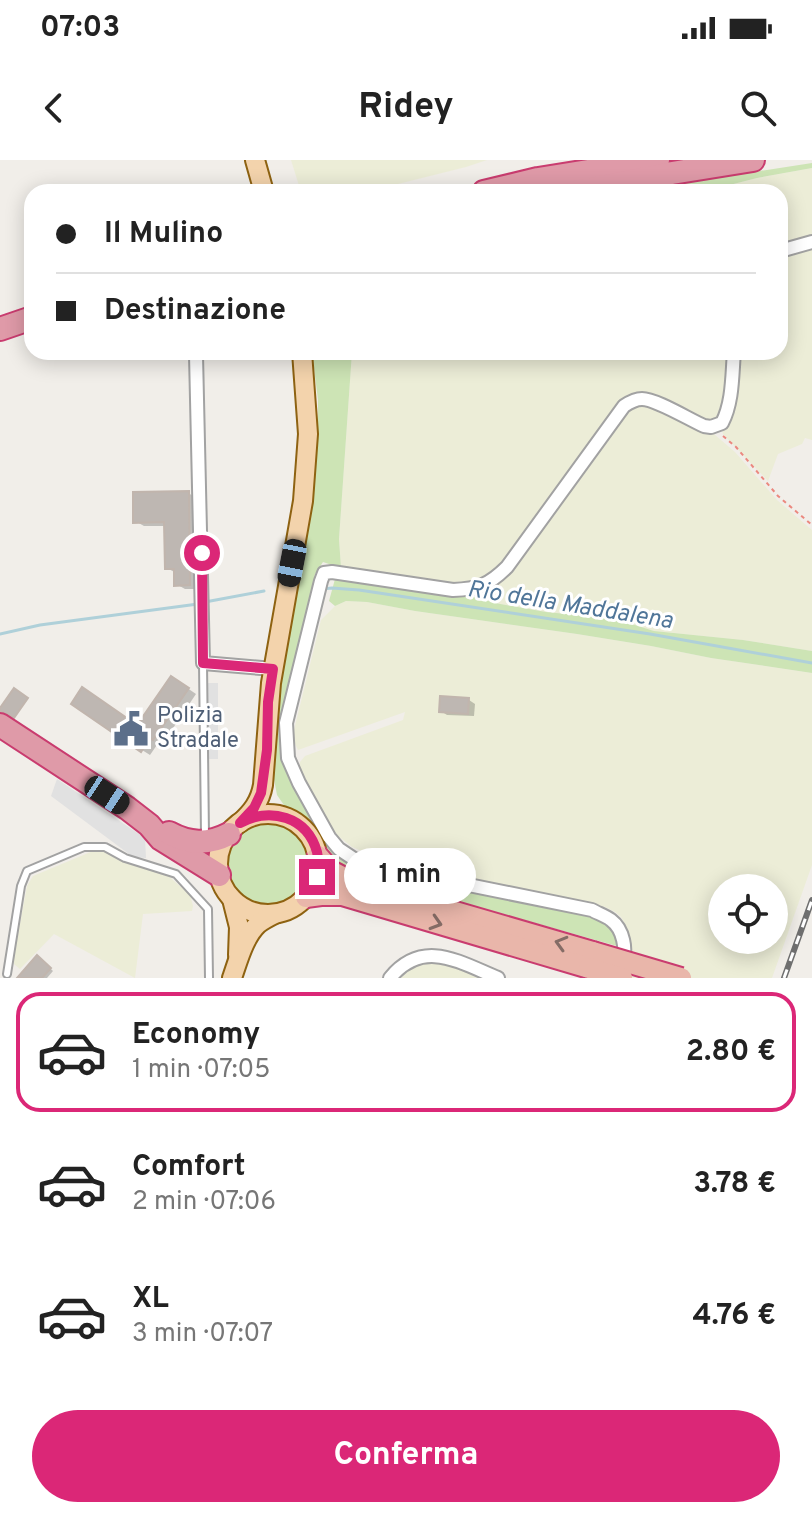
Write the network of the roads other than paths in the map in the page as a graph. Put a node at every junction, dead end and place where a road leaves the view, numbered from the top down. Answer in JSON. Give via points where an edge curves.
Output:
{"nodes":[{"id":1,"x":255,"y":160,"type":"edge"},
{"id":2,"x":753,"y":160,"type":"edge"},
{"id":3,"x":665,"y":166,"type":"edge"},
{"id":4,"x":262,"y":184,"type":"edge"},
{"id":5,"x":517,"y":184,"type":"edge"},
{"id":6,"x":603,"y":184,"type":"edge"},
{"id":7,"x":812,"y":242,"type":"edge"},
{"id":8,"x":788,"y":249,"type":"edge"},
{"id":9,"x":24,"y":324,"type":"edge"},
{"id":10,"x":24,"y":336,"type":"edge"},
{"id":11,"x":2,"y":340,"type":"edge"},
{"id":12,"x":196,"y":360,"type":"edge"},
{"id":13,"x":303,"y":360,"type":"edge"},
{"id":14,"x":733,"y":360,"type":"edge"},
{"id":15,"x":203,"y":663,"type":"junction"},
{"id":16,"x":273,"y":669,"type":"junction"},
{"id":17,"x":0,"y":725,"type":"edge"},
{"id":18,"x":267,"y":750,"type":"junction"},
{"id":19,"x":290,"y":819,"type":"junction"},
{"id":20,"x":149,"y":825,"type":"junction"},
{"id":21,"x":234,"y":828,"type":"junction"},
{"id":22,"x":205,"y":842,"type":"junction"},
{"id":23,"x":318,"y":856,"type":"junction"},
{"id":24,"x":219,"y":875,"type":"junction"},
{"id":25,"x":306,"y":897,"type":"junction"},
{"id":26,"x":232,"y":899,"type":"junction"},
{"id":27,"x":275,"y":914,"type":"junction"},
{"id":28,"x":591,"y":960,"type":"junction"},
{"id":29,"x":237,"y":973,"type":"edge"},
{"id":30,"x":7,"y":974,"type":"dead end"},
{"id":31,"x":210,"y":978,"type":"edge"},
{"id":32,"x":390,"y":978,"type":"edge"},
{"id":33,"x":498,"y":978,"type":"edge"},
{"id":34,"x":615,"y":978,"type":"edge"},
{"id":35,"x":622,"y":978,"type":"edge"},
{"id":36,"x":681,"y":978,"type":"edge"}],
"edges":[{"from":1,"to":4,"type":"main road"},
{"from":2,"to":3,"type":"highway"},
{"from":3,"to":5,"type":"highway"},
{"from":3,"to":6,"type":"highway"},
{"from":7,"to":8,"type":"street"},
{"from":9,"to":11,"type":"highway"},
{"from":10,"to":11,"type":"highway"},
{"from":12,"to":15,"type":"street"},
{"from":13,"to":16,"type":"main road","via":[[308,434],[303,501]]},
{"from":14,"to":34,"type":"street","via":[[722,423],[704,426],[649,400],[624,406],[494,580],[453,590],[324,573],[286,723],[288,758],[339,849],[375,866],[592,910],[612,921],[623,938],[624,957]]},
{"from":15,"to":16,"type":"street"},
{"from":15,"to":22,"type":"lane"},
{"from":16,"to":18,"type":"main road"},
{"from":17,"to":20,"type":"highway"},
{"from":18,"to":19,"type":"main road","via":[[273,793]]},
{"from":18,"to":21,"type":"main road","via":[[259,800]]},
{"from":19,"to":21,"type":"main road","via":[[256,816]]},
{"from":19,"to":23,"type":"main road","via":[[304,829]]},
{"from":20,"to":22,"type":"highway","via":[[184,840]]},
{"from":20,"to":24,"type":"highway","via":[[161,839]]},
{"from":21,"to":22,"type":"highway"},
{"from":21,"to":24,"type":"main road","via":[[219,853]]},
{"from":23,"to":25,"type":"main road","via":[[317,877]]},
{"from":28,"to":23,"type":"highway","one_way":true,"via":[[352,882],[331,871]]},
{"from":24,"to":26,"type":"main road"},
{"from":25,"to":27,"type":"main road"},
{"from":25,"to":28,"type":"highway","one_way":true,"via":[[348,897]]},
{"from":26,"to":27,"type":"main road","via":[[259,914]]},
{"from":26,"to":29,"type":"main road","via":[[239,927]]},
{"from":27,"to":29,"type":"main road","via":[[254,930]]},
{"from":28,"to":35,"type":"highway","bridge":true},
{"from":28,"to":36,"type":"highway","bridge":true},
{"from":30,"to":31,"type":"lane","via":[[27,871],[84,847],[105,847],[176,874],[208,909]]},
{"from":32,"to":33,"type":"street","via":[[414,958],[431,956]]}]}
